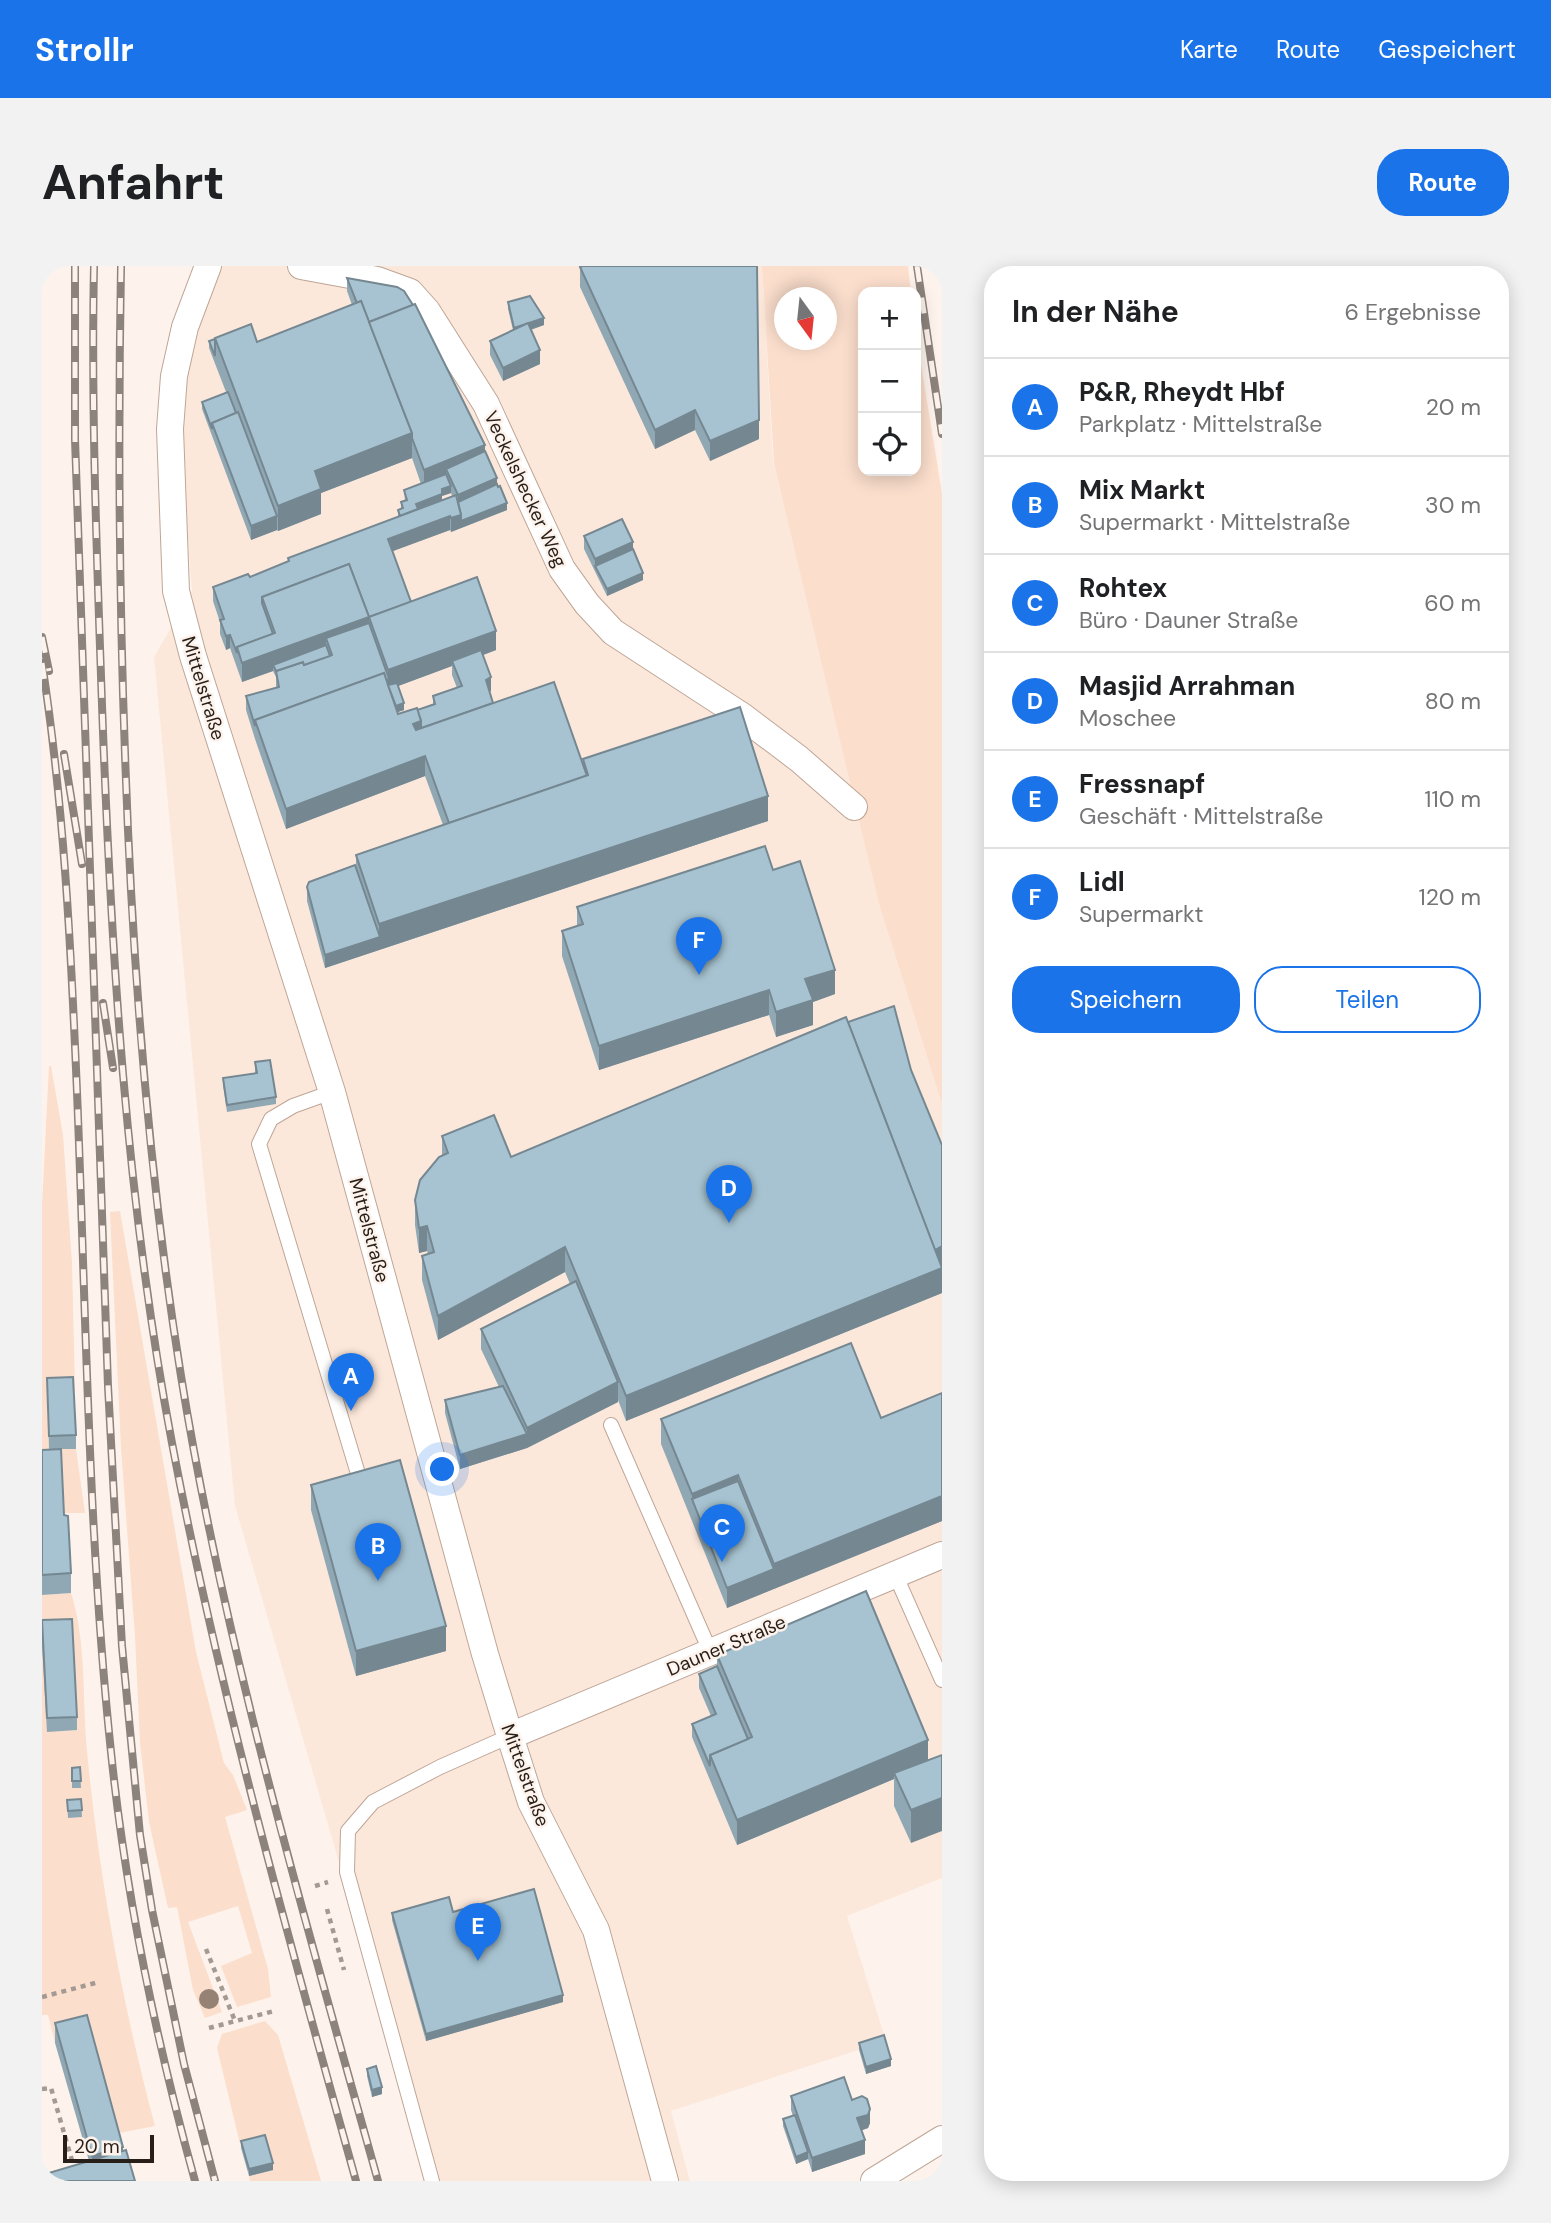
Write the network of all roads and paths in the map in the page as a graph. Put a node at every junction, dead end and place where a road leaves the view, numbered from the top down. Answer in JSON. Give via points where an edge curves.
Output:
{"nodes":[{"id":1,"x":208,"y":266,"type":"edge"},
{"id":2,"x":302,"y":266,"type":"edge"},
{"id":3,"x":854,"y":807,"type":"dead end"},
{"id":4,"x":332,"y":1092,"type":"junction"},
{"id":5,"x":611,"y":1425,"type":"dead end"},
{"id":6,"x":362,"y":1486,"type":"edge"},
{"id":7,"x":942,"y":1555,"type":"edge"},
{"id":8,"x":895,"y":1574,"type":"junction"},
{"id":9,"x":709,"y":1651,"type":"junction"},
{"id":10,"x":942,"y":1680,"type":"edge"},
{"id":11,"x":510,"y":1735,"type":"junction"},
{"id":12,"x":327,"y":1909,"type":"dead end"},
{"id":13,"x":206,"y":1949,"type":"dead end"},
{"id":14,"x":344,"y":1970,"type":"dead end"},
{"id":15,"x":99,"y":1982,"type":"dead end"},
{"id":16,"x":42,"y":1997,"type":"edge"},
{"id":17,"x":274,"y":2011,"type":"dead end"},
{"id":18,"x":235,"y":2021,"type":"junction"},
{"id":19,"x":209,"y":2028,"type":"dead end"},
{"id":20,"x":42,"y":2089,"type":"edge"},
{"id":21,"x":942,"y":2139,"type":"edge"},
{"id":22,"x":78,"y":2181,"type":"edge"},
{"id":23,"x":432,"y":2181,"type":"edge"},
{"id":24,"x":665,"y":2181,"type":"edge"},
{"id":25,"x":874,"y":2181,"type":"edge"}],
"edges":[{"from":1,"to":4,"type":"street","name":"Mittelstraße","via":[[185,327],[174,376],[170,429],[176,591]]},
{"from":2,"to":3,"type":"street","name":"Veckelshecker Weg","via":[[377,280],[410,292],[486,404],[562,569],[587,604],[613,632],[742,716]]},
{"from":4,"to":6,"type":"lane","via":[[271,1119],[259,1144]]},
{"from":4,"to":11,"type":"street","name":"Mittelstraße"},
{"from":5,"to":9,"type":"lane"},
{"from":7,"to":8,"type":"street","name":"Dauner Straße"},
{"from":8,"to":9,"type":"street","name":"Dauner Straße"},
{"from":8,"to":10,"type":"lane"},
{"from":9,"to":11,"type":"street","name":"Dauner Straße"},
{"from":11,"to":23,"type":"lane","via":[[373,1802],[348,1831],[347,1871]]},
{"from":11,"to":24,"type":"street","name":"Mittelstraße","via":[[531,1802],[596,1930]]},
{"from":12,"to":14,"type":"path"},
{"from":13,"to":18,"type":"path"},
{"from":15,"to":16,"type":"path"},
{"from":17,"to":18,"type":"path"},
{"from":18,"to":19,"type":"path"},
{"from":20,"to":22,"type":"path","via":[[51,2088]]},
{"from":21,"to":25,"type":"street"}]}
